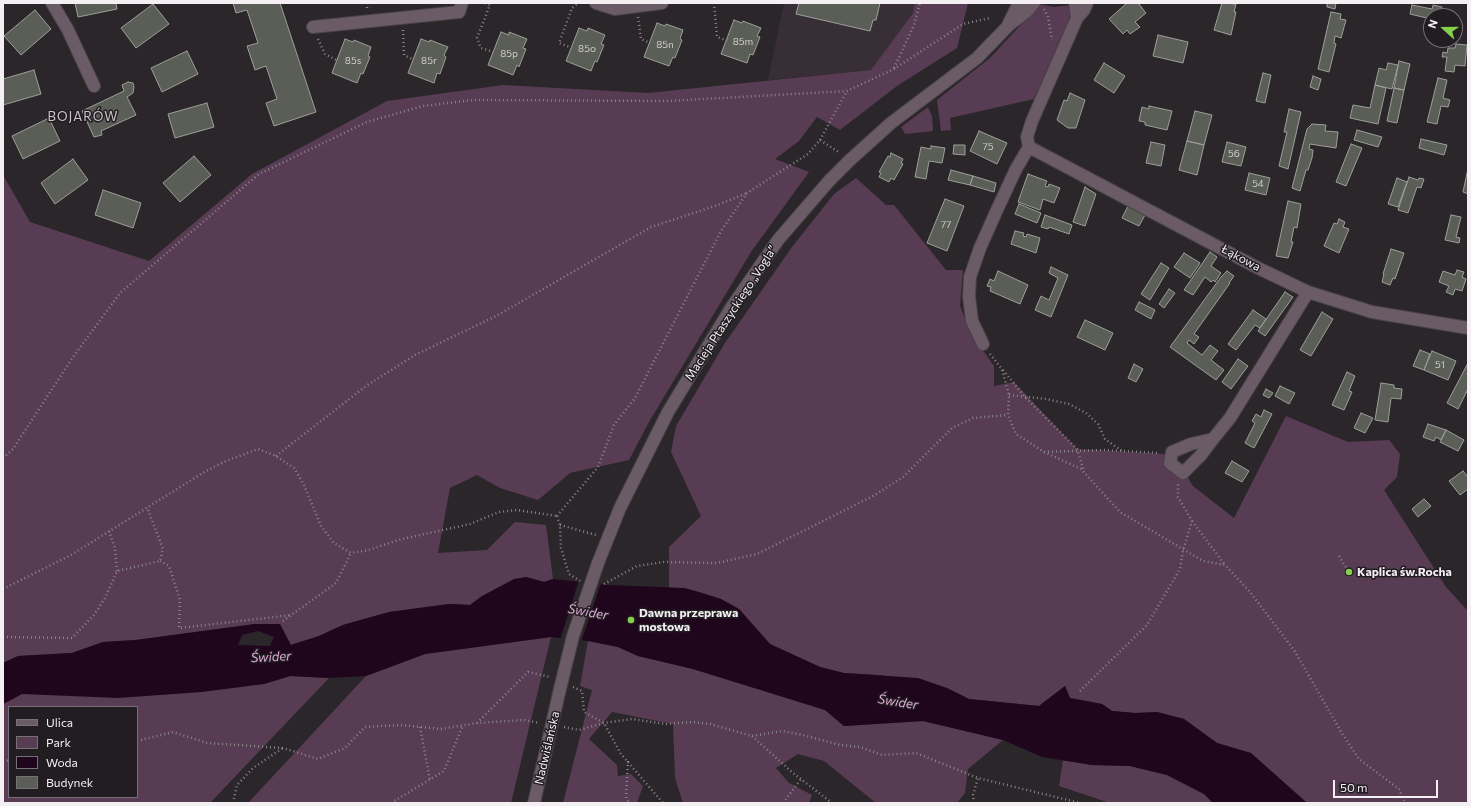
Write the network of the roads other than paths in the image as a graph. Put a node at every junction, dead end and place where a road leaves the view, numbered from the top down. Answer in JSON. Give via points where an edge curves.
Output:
{"nodes":[{"id":1,"x":52,"y":3,"type":"edge"},
{"id":2,"x":462,"y":3,"type":"edge"},
{"id":3,"x":596,"y":3,"type":"edge"},
{"id":4,"x":662,"y":3,"type":"edge"},
{"id":5,"x":1019,"y":3,"type":"edge"},
{"id":6,"x":1034,"y":3,"type":"edge"},
{"id":7,"x":1075,"y":3,"type":"edge"},
{"id":8,"x":1087,"y":3,"type":"edge"},
{"id":9,"x":1077,"y":18,"type":"junction"},
{"id":10,"x":1009,"y":24,"type":"junction"},
{"id":11,"x":314,"y":27,"type":"road end"},
{"id":12,"x":94,"y":86,"type":"dead end"},
{"id":13,"x":1029,"y":147,"type":"junction"},
{"id":14,"x":1308,"y":292,"type":"junction"},
{"id":15,"x":1468,"y":328,"type":"edge"},
{"id":16,"x":983,"y":344,"type":"road end"},
{"id":17,"x":1213,"y":439,"type":"junction"},
{"id":18,"x":559,"y":693,"type":"joint"},
{"id":19,"x":534,"y":803,"type":"edge"}],
"edges":[{"from":1,"to":12,"type":"street","via":[[68,30]]},
{"from":2,"to":11,"type":"street","via":[[459,12]]},
{"from":3,"to":4,"type":"street","via":[[615,9]]},
{"from":5,"to":10,"type":"street","name":"Macieja Ptaszyckiego „Vogla”"},
{"from":6,"to":10,"type":"street","name":"Macieja Ptaszyckiego „Vogla”"},
{"from":7,"to":9,"type":"street"},
{"from":8,"to":9,"type":"street"},
{"from":9,"to":13,"type":"street","via":[[1028,132]]},
{"from":10,"to":18,"type":"street","name":"Macieja Ptaszyckiego „Vogla”","bridge":true,"via":[[977,58],[891,123],[829,181],[778,240],[731,308],[668,412],[620,508],[573,636]]},
{"from":13,"to":14,"type":"street","name":"Łąkowa"},
{"from":13,"to":16,"type":"street","via":[[996,212],[970,277],[972,321]]},
{"from":14,"to":15,"type":"street","name":"Łąkowa","via":[[1372,312]]},
{"from":14,"to":17,"type":"street","via":[[1244,396]]},
{"from":17,"to":17,"type":"street","via":[[1182,473],[1170,463],[1172,452]]},
{"from":18,"to":19,"type":"street","name":"Nadwiślańska"}]}
